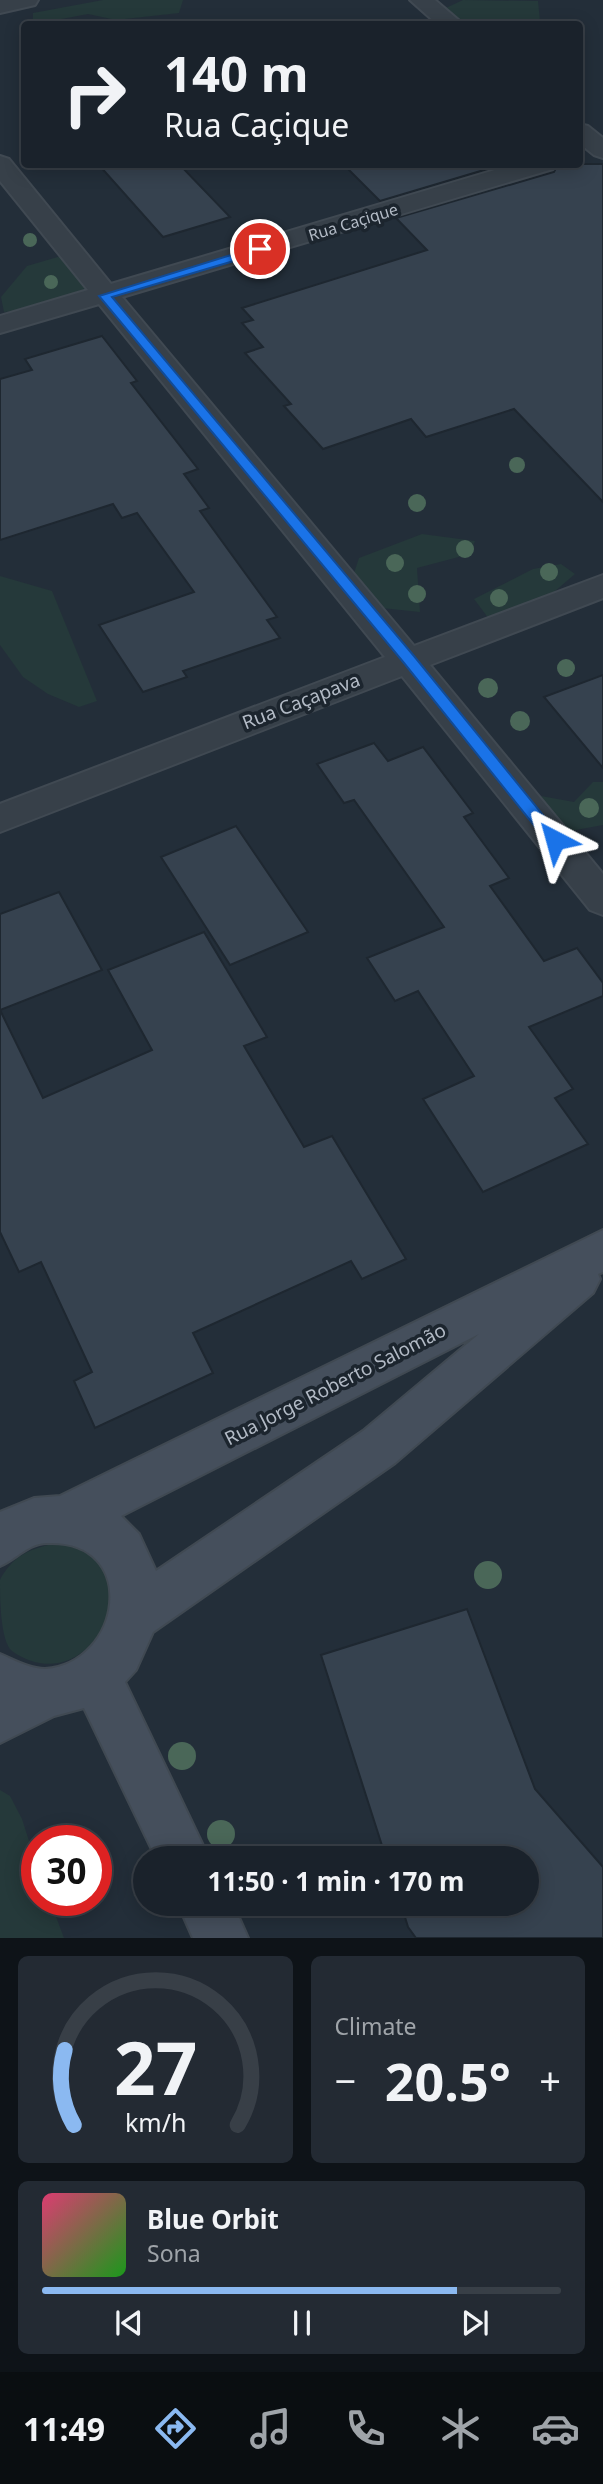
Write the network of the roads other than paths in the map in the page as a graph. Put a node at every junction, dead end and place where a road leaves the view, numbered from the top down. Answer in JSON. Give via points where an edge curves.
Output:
{"nodes":[{"id":1,"x":27,"y":0,"type":"edge"},
{"id":2,"x":421,"y":0,"type":"edge"},
{"id":3,"x":0,"y":6,"type":"edge"},
{"id":4,"x":447,"y":21,"type":"edge"},
{"id":5,"x":583,"y":135,"type":"edge"},
{"id":6,"x":596,"y":150,"type":"edge"},
{"id":7,"x":0,"y":164,"type":"edge"},
{"id":8,"x":531,"y":168,"type":"edge"},
{"id":9,"x":105,"y":296,"type":"junction"},
{"id":10,"x":0,"y":326,"type":"edge"},
{"id":11,"x":603,"y":586,"type":"edge"},
{"id":12,"x":409,"y":659,"type":"junction"},
{"id":13,"x":0,"y":818,"type":"edge"},
{"id":14,"x":603,"y":900,"type":"edge"},
{"id":15,"x":603,"y":1250,"type":"edge"},
{"id":16,"x":603,"y":1258,"type":"edge"},
{"id":17,"x":66,"y":1518,"type":"junction"},
{"id":18,"x":2,"y":1531,"type":"edge"},
{"id":19,"x":136,"y":1614,"type":"junction"},
{"id":20,"x":96,"y":1678,"type":"junction"},
{"id":21,"x":0,"y":1679,"type":"edge"},
{"id":22,"x":47,"y":1693,"type":"junction"},
{"id":23,"x":0,"y":1718,"type":"edge"},
{"id":24,"x":177,"y":1846,"type":"edge"},
{"id":25,"x":211,"y":1916,"type":"edge"},
{"id":26,"x":221,"y":1938,"type":"edge"}],
"edges":[{"from":1,"to":3,"type":"street"},
{"from":2,"to":4,"type":"street"},
{"from":5,"to":6,"type":"street"},
{"from":7,"to":9,"type":"street"},
{"from":8,"to":9,"type":"street","name":"Rua Caçique"},
{"from":9,"to":10,"type":"street","name":"Rua Caçique"},
{"from":9,"to":12,"type":"street"},
{"from":11,"to":12,"type":"street","name":"Rua Caçapava"},
{"from":12,"to":13,"type":"street","name":"Rua Caçapava"},
{"from":12,"to":14,"type":"street"},
{"from":15,"to":17,"type":"main road","name":"Rua Jorge Roberto Salomão"},
{"from":16,"to":19,"type":"main road","via":[[379,1447]]},
{"from":17,"to":18,"type":"main road","name":"Rua Jorge Roberto Salomão","via":[[36,1520]]},
{"from":17,"to":19,"type":"main road","name":"Rua Jorge Roberto Salomão","via":[[95,1527],[119,1545],[135,1576]]},
{"from":19,"to":20,"type":"main road","name":"Rua Jorge Roberto Salomão","via":[[122,1650]]},
{"from":20,"to":22,"type":"main road"},
{"from":20,"to":24,"type":"main road"},
{"from":21,"to":22,"type":"main road","via":[[13,1688]]},
{"from":22,"to":23,"type":"main road"},
{"from":25,"to":26,"type":"main road"}]}
